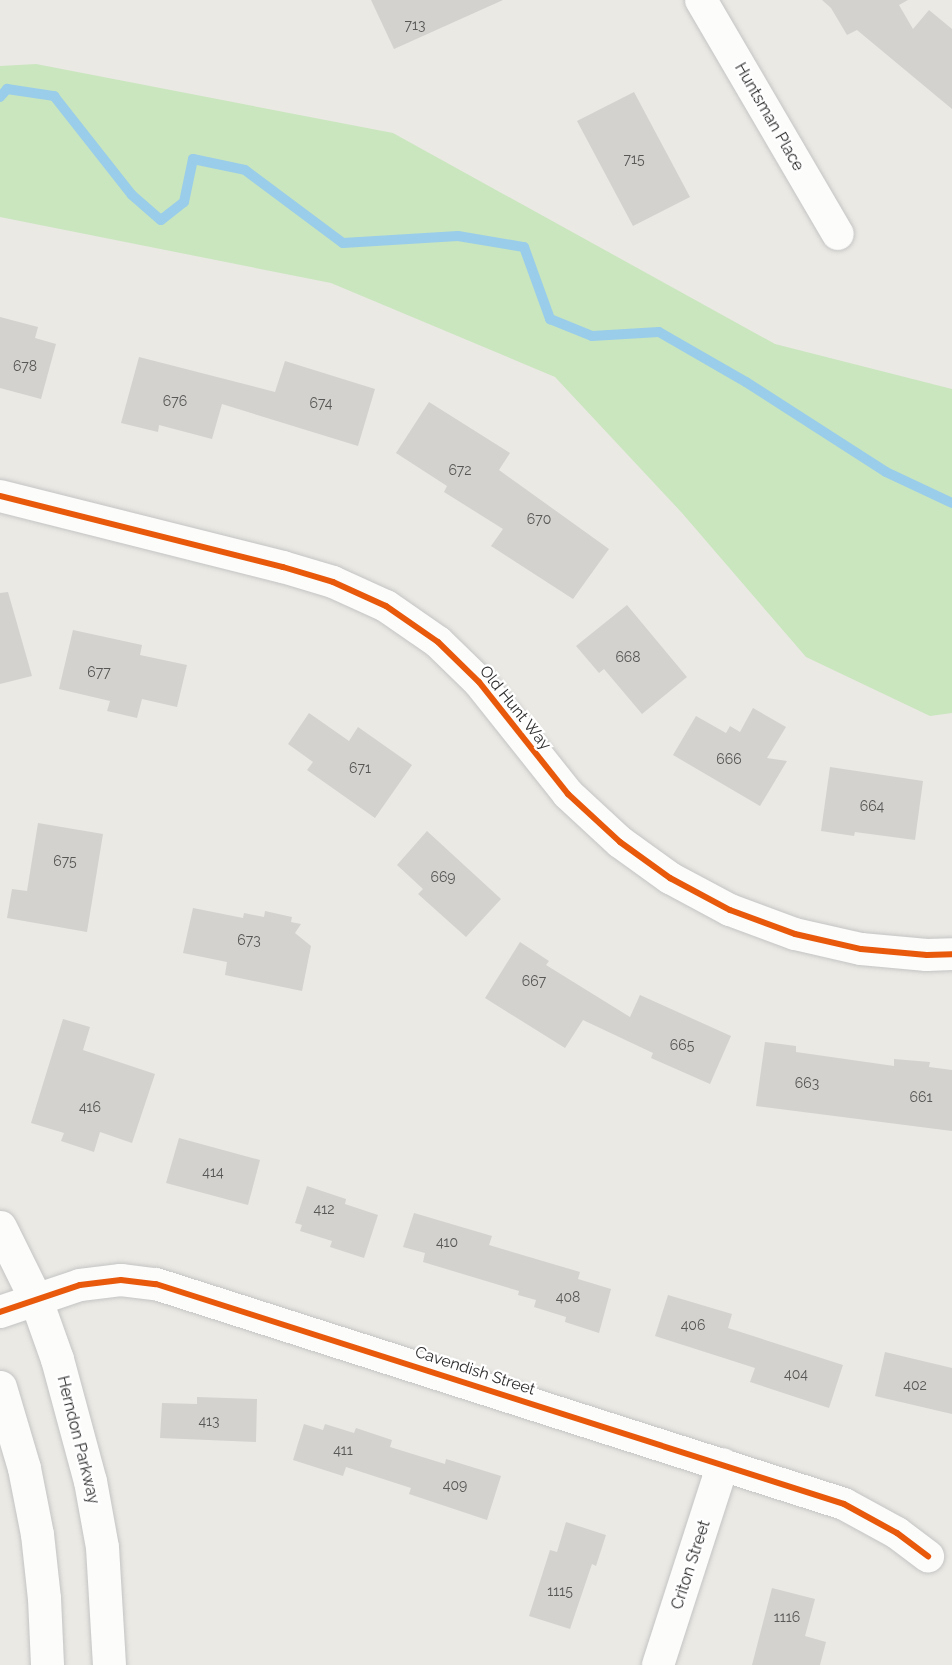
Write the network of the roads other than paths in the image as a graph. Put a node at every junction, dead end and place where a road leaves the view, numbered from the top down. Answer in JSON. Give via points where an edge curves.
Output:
{"nodes":[{"id":1,"x":701,"y":0,"type":"edge"},
{"id":2,"x":838,"y":234,"type":"dead end"},
{"id":3,"x":0,"y":496,"type":"edge"},
{"id":4,"x":952,"y":954,"type":"edge"},
{"id":5,"x":0,"y":1227,"type":"edge"},
{"id":6,"x":36,"y":1300,"type":"junction"},
{"id":7,"x":0,"y":1312,"type":"edge"},
{"id":8,"x":0,"y":1387,"type":"edge"},
{"id":9,"x":723,"y":1464,"type":"junction"},
{"id":10,"x":928,"y":1556,"type":"dead end"},
{"id":11,"x":47,"y":1665,"type":"edge"},
{"id":12,"x":109,"y":1665,"type":"edge"},
{"id":13,"x":658,"y":1665,"type":"edge"}],
"edges":[{"from":1,"to":2,"type":"street","name":"Huntsman Place"},
{"from":3,"to":4,"type":"street","name":"Old Hunt Way","via":[[283,567],[333,582],[386,606],[438,642],[479,682],[568,794],[620,843],[670,878],[730,910],[795,934],[861,949]]},
{"from":5,"to":6,"type":"main road","name":"Herndon Parkway"},
{"from":6,"to":7,"type":"street","name":"Cavendish Street"},
{"from":6,"to":9,"type":"street","name":"Cavendish Street","via":[[80,1285],[121,1280],[156,1284]]},
{"from":6,"to":12,"type":"main road","name":"Herndon Parkway","via":[[63,1379],[90,1481],[102,1547]]},
{"from":8,"to":11,"type":"main road","via":[[24,1468],[37,1534]]},
{"from":9,"to":10,"type":"street","name":"Cavendish Street","via":[[844,1504],[897,1533]]},
{"from":9,"to":13,"type":"street","name":"Criton Street"}]}
